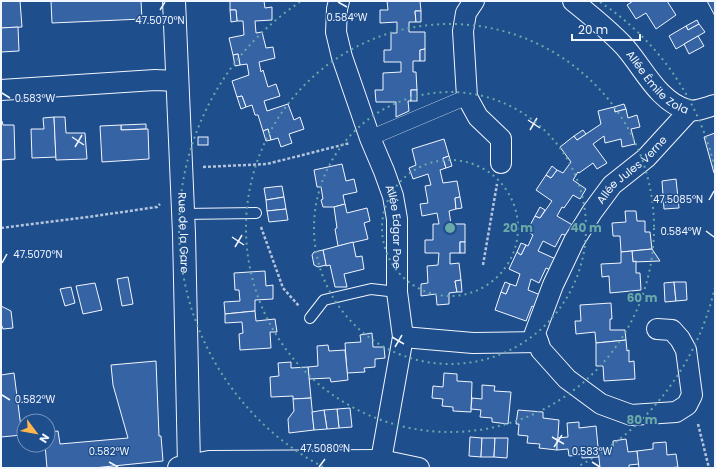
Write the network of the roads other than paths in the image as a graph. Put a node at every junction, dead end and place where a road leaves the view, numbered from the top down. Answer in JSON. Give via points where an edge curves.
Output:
{"nodes":[{"id":1,"x":174,"y":1,"type":"edge"},
{"id":2,"x":339,"y":1,"type":"edge"},
{"id":3,"x":474,"y":1,"type":"edge"},
{"id":4,"x":573,"y":1,"type":"edge"},
{"id":5,"x":177,"y":81,"type":"junction"},
{"id":6,"x":1,"y":90,"type":"edge"},
{"id":7,"x":467,"y":97,"type":"junction"},
{"id":8,"x":715,"y":105,"type":"edge"},
{"id":9,"x":689,"y":111,"type":"junction"},
{"id":10,"x":370,"y":138,"type":"junction"},
{"id":11,"x":501,"y":163,"type":"road end"},
{"id":12,"x":256,"y":213,"type":"road end"},
{"id":13,"x":183,"y":214,"type":"junction"},
{"id":14,"x":397,"y":292,"type":"junction"},
{"id":15,"x":310,"y":318,"type":"road end"},
{"id":16,"x":657,"y":329,"type":"dead end"},
{"id":17,"x":403,"y":337,"type":"junction"},
{"id":18,"x":538,"y":342,"type":"junction"},
{"id":19,"x":381,"y":460,"type":"junction"},
{"id":20,"x":186,"y":467,"type":"edge"},
{"id":21,"x":419,"y":468,"type":"edge"}],
"edges":[{"from":1,"to":5,"type":"street","name":"Rue de la Gare"},
{"from":2,"to":10,"type":"street","name":"Allée Edgar Poe","via":[[336,32]]},
{"from":3,"to":7,"type":"street","via":[[466,13],[463,31]]},
{"from":4,"to":9,"type":"street","name":"Allée Émile Zola","via":[[624,46],[668,100]]},
{"from":5,"to":6,"type":"street","via":[[155,80]]},
{"from":5,"to":13,"type":"street","name":"Rue de la Gare"},
{"from":7,"to":10,"type":"street"},
{"from":7,"to":11,"type":"street","via":[[478,117],[501,139]]},
{"from":8,"to":9,"type":"street","name":"Allée Émile Zola"},
{"from":9,"to":18,"type":"street","name":"Allée Jules Verne","via":[[646,158],[612,185],[592,212],[574,241],[553,286],[535,332]]},
{"from":10,"to":14,"type":"street","name":"Allée Edgar Poe","via":[[393,196],[397,219]]},
{"from":12,"to":13,"type":"lane"},
{"from":13,"to":20,"type":"street","name":"Rue de la Gare"},
{"from":14,"to":15,"type":"lane","via":[[371,289],[324,300]]},
{"from":14,"to":17,"type":"street","name":"Allée Edgar Poe"},
{"from":16,"to":18,"type":"street","via":[[672,330],[686,350],[692,395],[687,405],[676,412],[631,415],[601,404],[567,379],[541,350]]},
{"from":17,"to":18,"type":"street","via":[[474,344]]},
{"from":17,"to":19,"type":"street","name":"Allée Edgar Poe"},
{"from":19,"to":20,"type":"street","via":[[209,461]]},
{"from":19,"to":21,"type":"street"}]}
